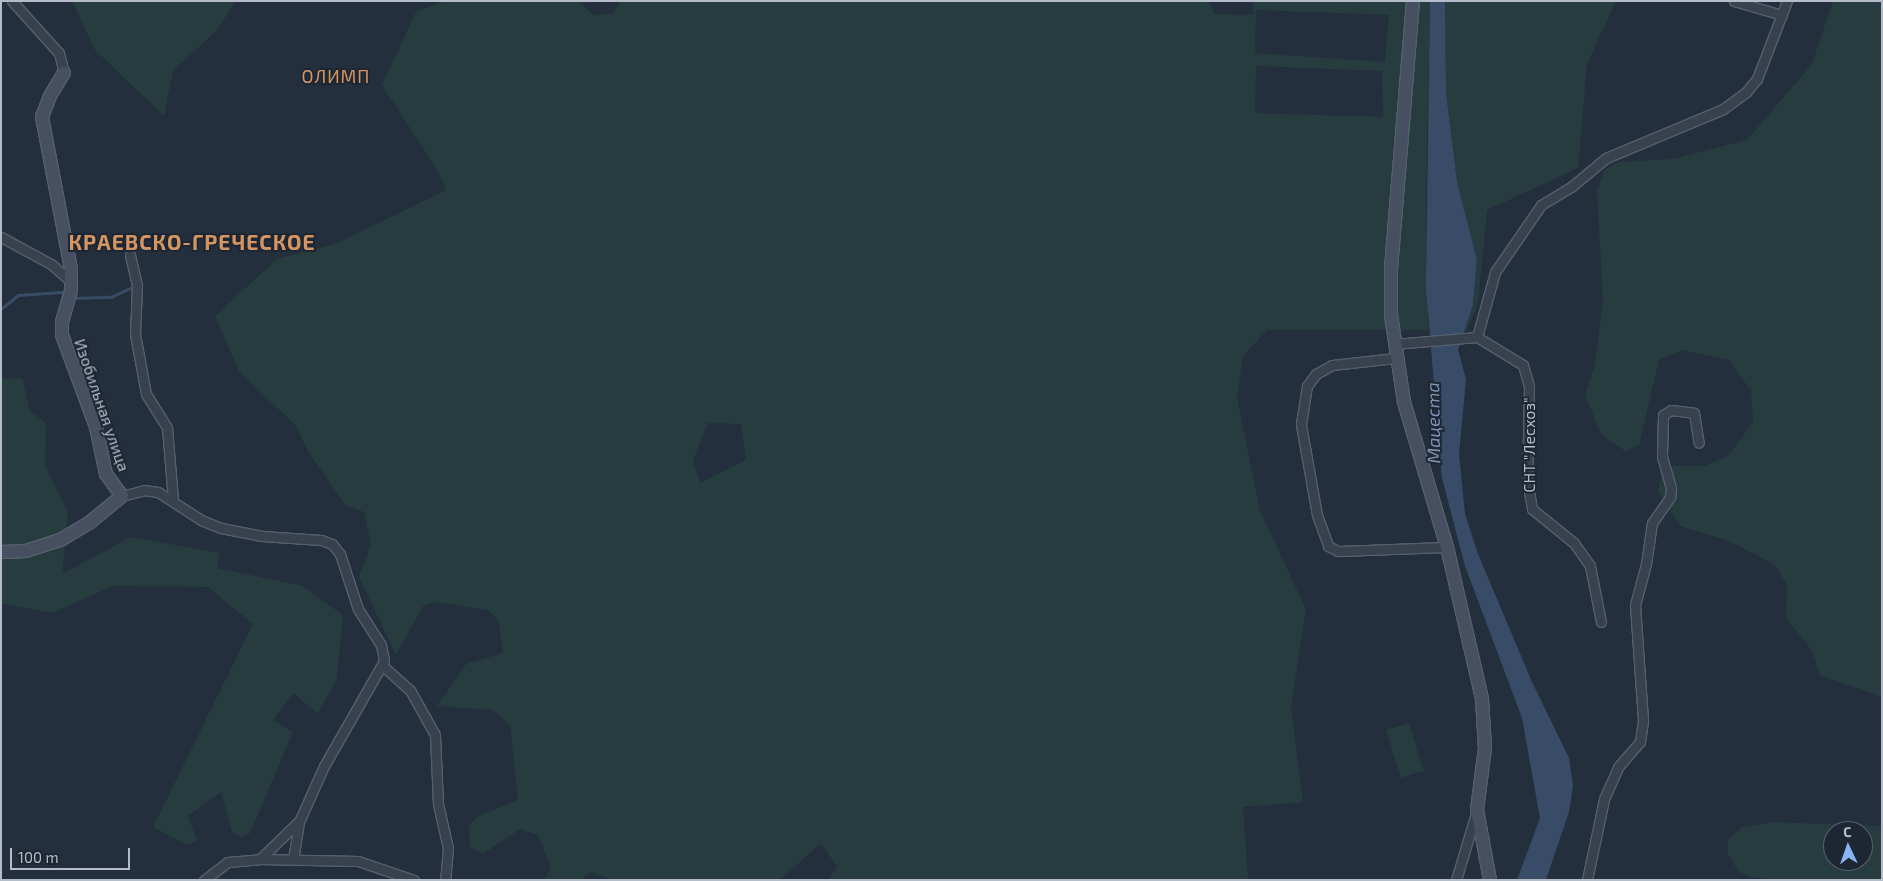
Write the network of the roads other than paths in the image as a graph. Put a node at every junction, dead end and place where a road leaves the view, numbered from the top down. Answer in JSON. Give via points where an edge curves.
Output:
{"nodes":[{"id":1,"x":12,"y":1,"type":"edge"},
{"id":2,"x":1413,"y":1,"type":"edge"},
{"id":3,"x":1734,"y":1,"type":"edge"},
{"id":4,"x":1787,"y":1,"type":"edge"},
{"id":5,"x":1782,"y":15,"type":"junction"},
{"id":6,"x":64,"y":73,"type":"joint"},
{"id":7,"x":1,"y":237,"type":"edge"},
{"id":8,"x":130,"y":256,"type":"dead end"},
{"id":9,"x":72,"y":282,"type":"junction"},
{"id":10,"x":1473,"y":337,"type":"junction"},
{"id":11,"x":1394,"y":344,"type":"junction"},
{"id":12,"x":1396,"y":358,"type":"junction"},
{"id":13,"x":1699,"y":443,"type":"dead end"},
{"id":14,"x":122,"y":496,"type":"junction"},
{"id":15,"x":173,"y":500,"type":"junction"},
{"id":16,"x":1447,"y":547,"type":"junction"},
{"id":17,"x":1,"y":552,"type":"edge"},
{"id":18,"x":1601,"y":622,"type":"dead end"},
{"id":19,"x":383,"y":666,"type":"junction"},
{"id":20,"x":1477,"y":810,"type":"junction"},
{"id":21,"x":299,"y":822,"type":"junction"},
{"id":22,"x":293,"y":858,"type":"junction"},
{"id":23,"x":260,"y":859,"type":"junction"},
{"id":24,"x":204,"y":880,"type":"edge"},
{"id":25,"x":414,"y":880,"type":"edge"},
{"id":26,"x":445,"y":880,"type":"edge"},
{"id":27,"x":1456,"y":880,"type":"edge"},
{"id":28,"x":1490,"y":880,"type":"edge"},
{"id":29,"x":1587,"y":880,"type":"edge"}],
"edges":[{"from":1,"to":6,"type":"street","via":[[59,53]]},
{"from":2,"to":11,"type":"main road","via":[[1391,267]]},
{"from":3,"to":5,"type":"street"},
{"from":4,"to":5,"type":"street"},
{"from":5,"to":10,"type":"street","via":[[1757,79],[1746,92],[1723,109],[1606,158],[1541,205],[1489,284]]},
{"from":6,"to":9,"type":"main road","name":"Изобильная улица","via":[[42,117]]},
{"from":7,"to":9,"type":"street","via":[[51,264]]},
{"from":8,"to":15,"type":"street","via":[[137,285],[135,334],[146,394],[167,428]]},
{"from":9,"to":14,"type":"main road","name":"Изобильная улица","via":[[62,322],[64,346],[96,427],[106,474]]},
{"from":10,"to":11,"type":"street"},
{"from":10,"to":18,"type":"street","name":"СНТ \"Лесхоз\"","via":[[1523,364],[1529,386],[1527,480],[1532,509],[1574,543],[1590,566]]},
{"from":11,"to":12,"type":"main road"},
{"from":12,"to":16,"type":"main road","via":[[1410,430]]},
{"from":12,"to":16,"type":"street","via":[[1332,365],[1316,374],[1307,386],[1301,426],[1317,515],[1328,546],[1338,551]]},
{"from":13,"to":29,"type":"street","via":[[1694,413],[1671,410],[1663,416],[1662,456],[1671,488],[1670,497],[1650,529],[1646,564],[1635,605],[1643,720],[1640,742],[1618,767],[1604,799]]},
{"from":14,"to":15,"type":"street","via":[[152,491]]},
{"from":14,"to":17,"type":"main road","name":"Изобильная улица","via":[[90,523],[62,539],[26,551]]},
{"from":15,"to":19,"type":"street","via":[[202,520],[221,528],[332,544],[340,554],[358,609],[381,644]]},
{"from":16,"to":20,"type":"main road","via":[[1485,725],[1484,768]]},
{"from":19,"to":21,"type":"street","via":[[324,766]]},
{"from":19,"to":26,"type":"street","via":[[410,690],[435,735],[438,804],[448,848]]},
{"from":20,"to":27,"type":"street"},
{"from":20,"to":28,"type":"main road"},
{"from":21,"to":22,"type":"street"},
{"from":21,"to":23,"type":"street"},
{"from":22,"to":23,"type":"street"},
{"from":22,"to":25,"type":"street","via":[[358,861]]},
{"from":23,"to":24,"type":"street","via":[[228,862]]}]}
